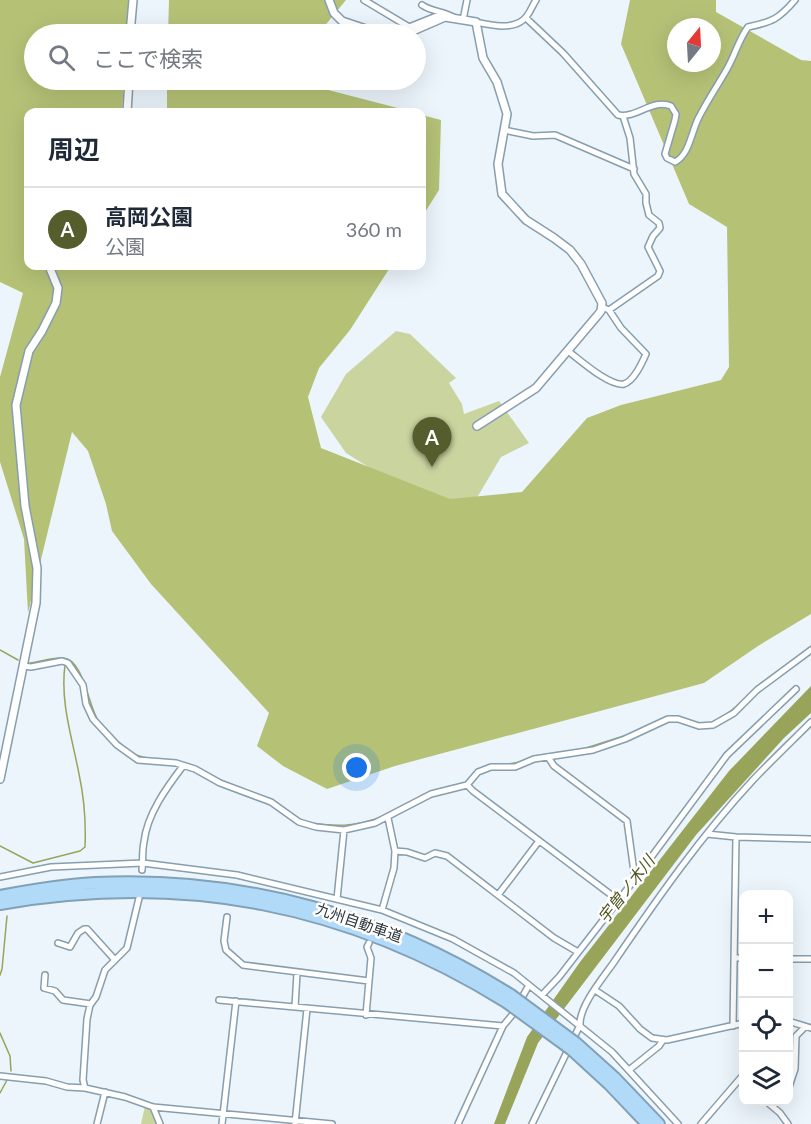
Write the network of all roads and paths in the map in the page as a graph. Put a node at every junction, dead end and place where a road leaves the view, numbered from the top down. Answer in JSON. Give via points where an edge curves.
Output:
{"nodes":[{"id":1,"x":133,"y":0,"type":"edge"},
{"id":2,"x":329,"y":0,"type":"edge"},
{"id":3,"x":364,"y":0,"type":"edge"},
{"id":4,"x":467,"y":0,"type":"edge"},
{"id":5,"x":536,"y":0,"type":"edge"},
{"id":6,"x":795,"y":0,"type":"edge"},
{"id":7,"x":422,"y":5,"type":"dead end"},
{"id":8,"x":444,"y":17,"type":"junction"},
{"id":9,"x":526,"y":18,"type":"junction"},
{"id":10,"x":460,"y":19,"type":"junction"},
{"id":11,"x":476,"y":22,"type":"junction"},
{"id":12,"x":131,"y":24,"type":"edge"},
{"id":13,"x":351,"y":24,"type":"edge"},
{"id":14,"x":402,"y":24,"type":"edge"},
{"id":15,"x":416,"y":24,"type":"edge"},
{"id":16,"x":426,"y":25,"type":"edge"},
{"id":17,"x":128,"y":90,"type":"edge"},
{"id":18,"x":127,"y":108,"type":"edge"},
{"id":19,"x":623,"y":116,"type":"junction"},
{"id":20,"x":504,"y":130,"type":"junction"},
{"id":21,"x":634,"y":169,"type":"junction"},
{"id":22,"x":51,"y":270,"type":"edge"},
{"id":23,"x":606,"y":308,"type":"junction"},
{"id":24,"x":568,"y":351,"type":"junction"},
{"id":25,"x":477,"y":426,"type":"dead end"},
{"id":26,"x":811,"y":651,"type":"edge"},
{"id":27,"x":23,"y":666,"type":"junction"},
{"id":28,"x":796,"y":689,"type":"dead end"},
{"id":29,"x":811,"y":722,"type":"edge"},
{"id":30,"x":548,"y":757,"type":"junction"},
{"id":31,"x":183,"y":766,"type":"junction"},
{"id":32,"x":0,"y":779,"type":"edge"},
{"id":33,"x":467,"y":784,"type":"junction"},
{"id":34,"x":388,"y":818,"type":"junction"},
{"id":35,"x":344,"y":830,"type":"junction"},
{"id":36,"x":707,"y":834,"type":"junction"},
{"id":37,"x":736,"y":837,"type":"junction"},
{"id":38,"x":811,"y":839,"type":"edge"},
{"id":39,"x":538,"y":841,"type":"junction"},
{"id":40,"x":395,"y":851,"type":"junction"},
{"id":41,"x":142,"y":867,"type":"junction"},
{"id":42,"x":0,"y":877,"type":"edge"},
{"id":43,"x":635,"y":879,"type":"junction"},
{"id":44,"x":498,"y":895,"type":"junction"},
{"id":45,"x":0,"y":896,"type":"edge"},
{"id":46,"x":139,"y":898,"type":"dead end"},
{"id":47,"x":338,"y":899,"type":"junction"},
{"id":48,"x":618,"y":900,"type":"junction"},
{"id":49,"x":0,"y":904,"type":"edge"},
{"id":50,"x":380,"y":909,"type":"junction"},
{"id":51,"x":376,"y":916,"type":"dead end"},
{"id":52,"x":227,"y":917,"type":"dead end"},
{"id":53,"x":369,"y":943,"type":"dead end"},
{"id":54,"x":58,"y":944,"type":"dead end"},
{"id":55,"x":578,"y":952,"type":"junction"},
{"id":56,"x":734,"y":958,"type":"junction"},
{"id":57,"x":739,"y":958,"type":"edge"},
{"id":58,"x":793,"y":958,"type":"edge"},
{"id":59,"x":811,"y":959,"type":"edge"},
{"id":60,"x":115,"y":960,"type":"junction"},
{"id":61,"x":297,"y":973,"type":"junction"},
{"id":62,"x":45,"y":975,"type":"dead end"},
{"id":63,"x":369,"y":981,"type":"junction"},
{"id":64,"x":529,"y":985,"type":"junction"},
{"id":65,"x":595,"y":990,"type":"junction"},
{"id":66,"x":544,"y":996,"type":"junction"},
{"id":67,"x":509,"y":999,"type":"junction"},
{"id":68,"x":219,"y":1000,"type":"dead end"},
{"id":69,"x":236,"y":1001,"type":"junction"},
{"id":70,"x":91,"y":1004,"type":"junction"},
{"id":71,"x":294,"y":1007,"type":"junction"},
{"id":72,"x":307,"y":1009,"type":"junction"},
{"id":73,"x":366,"y":1015,"type":"junction"},
{"id":74,"x":793,"y":1022,"type":"edge"},
{"id":75,"x":739,"y":1024,"type":"edge"},
{"id":76,"x":580,"y":1025,"type":"junction"},
{"id":77,"x":503,"y":1026,"type":"junction"},
{"id":78,"x":733,"y":1026,"type":"junction"},
{"id":79,"x":808,"y":1027,"type":"edge"},
{"id":80,"x":663,"y":1040,"type":"junction"},
{"id":81,"x":574,"y":1047,"type":"junction"},
{"id":82,"x":629,"y":1071,"type":"junction"},
{"id":83,"x":0,"y":1076,"type":"edge"},
{"id":84,"x":793,"y":1076,"type":"edge"},
{"id":85,"x":739,"y":1080,"type":"edge"},
{"id":86,"x":85,"y":1088,"type":"junction"},
{"id":87,"x":105,"y":1092,"type":"junction"},
{"id":88,"x":772,"y":1106,"type":"edge"},
{"id":89,"x":153,"y":1107,"type":"junction"},
{"id":90,"x":223,"y":1113,"type":"junction"},
{"id":91,"x":295,"y":1122,"type":"edge"},
{"id":92,"x":97,"y":1124,"type":"edge"},
{"id":93,"x":160,"y":1124,"type":"edge"},
{"id":94,"x":222,"y":1124,"type":"edge"},
{"id":95,"x":332,"y":1124,"type":"edge"},
{"id":96,"x":459,"y":1124,"type":"edge"},
{"id":97,"x":532,"y":1124,"type":"edge"},
{"id":98,"x":647,"y":1124,"type":"edge"},
{"id":99,"x":658,"y":1124,"type":"edge"},
{"id":100,"x":678,"y":1124,"type":"edge"},
{"id":101,"x":701,"y":1124,"type":"edge"},
{"id":102,"x":788,"y":1124,"type":"edge"}],
"edges":[{"from":1,"to":12,"type":"street"},
{"from":2,"to":13,"type":"street","via":[[334,13]]},
{"from":3,"to":14,"type":"street"},
{"from":4,"to":10,"type":"street"},
{"from":5,"to":9,"type":"street"},
{"from":6,"to":19,"type":"street","via":[[781,17],[748,27],[698,118],[682,158],[675,162],[665,154],[676,114],[671,106],[662,104]]},
{"from":7,"to":10,"type":"street"},
{"from":8,"to":10,"type":"street"},
{"from":8,"to":15,"type":"street","via":[[439,15]]},
{"from":8,"to":16,"type":"street"},
{"from":9,"to":11,"type":"street","via":[[507,26]]},
{"from":9,"to":19,"type":"street","via":[[563,53],[614,112]]},
{"from":10,"to":11,"type":"street"},
{"from":11,"to":20,"type":"street","via":[[483,58],[503,96],[507,114]]},
{"from":17,"to":18,"type":"street"},
{"from":19,"to":21,"type":"street"},
{"from":20,"to":21,"type":"street","via":[[522,135],[555,135]]},
{"from":20,"to":23,"type":"street","via":[[498,164],[502,194],[526,220],[570,250]]},
{"from":21,"to":23,"type":"street","via":[[646,194],[649,215],[659,223],[648,247],[660,271]]},
{"from":22,"to":27,"type":"street","via":[[58,288],[56,303],[29,351],[16,405],[25,506],[38,568],[36,603]]},
{"from":23,"to":24,"type":"street"},
{"from":23,"to":24,"type":"street","via":[[646,354],[630,380],[613,384]]},
{"from":24,"to":25,"type":"street","via":[[536,388]]},
{"from":26,"to":30,"type":"street","via":[[712,726],[668,719],[593,750]]},
{"from":27,"to":31,"type":"street","via":[[68,663],[83,685],[93,719],[117,744],[138,760]]},
{"from":27,"to":32,"type":"street"},
{"from":28,"to":43,"type":"street","via":[[727,755]]},
{"from":29,"to":36,"type":"street","via":[[752,781]]},
{"from":30,"to":33,"type":"street","via":[[515,767],[491,767],[478,772]]},
{"from":30,"to":43,"type":"street","via":[[554,766],[627,821]]},
{"from":31,"to":35,"type":"street","via":[[271,802],[299,822]]},
{"from":31,"to":41,"type":"street","via":[[150,819]]},
{"from":33,"to":34,"type":"street","via":[[431,794]]},
{"from":33,"to":39,"type":"street"},
{"from":34,"to":35,"type":"street"},
{"from":34,"to":40,"type":"street"},
{"from":35,"to":47,"type":"street"},
{"from":36,"to":37,"type":"street"},
{"from":36,"to":65,"type":"street"},
{"from":37,"to":38,"type":"street"},
{"from":37,"to":56,"type":"street"},
{"from":39,"to":44,"type":"street"},
{"from":39,"to":48,"type":"street"},
{"from":40,"to":44,"type":"street","via":[[425,858],[435,853],[447,856]]},
{"from":40,"to":50,"type":"street","via":[[394,868]]},
{"from":41,"to":42,"type":"street","via":[[51,867]]},
{"from":41,"to":47,"type":"street","via":[[237,875]]},
{"from":43,"to":48,"type":"street"},
{"from":44,"to":55,"type":"street"},
{"from":45,"to":67,"type":"highway","name":"九州自動車道","via":[[94,883],[148,882],[284,899],[408,939],[456,963]]},
{"from":46,"to":60,"type":"street","via":[[127,948]]},
{"from":47,"to":50,"type":"street"},
{"from":48,"to":55,"type":"street"},
{"from":49,"to":67,"type":"highway","name":"九州自動車道","via":[[94,892],[147,891],[195,894],[282,908],[405,947]]},
{"from":50,"to":51,"type":"street"},
{"from":50,"to":64,"type":"street","via":[[453,939]]},
{"from":52,"to":61,"type":"street","via":[[226,950],[243,965]]},
{"from":53,"to":63,"type":"street"},
{"from":54,"to":60,"type":"street","via":[[70,947],[78,933],[87,929]]},
{"from":55,"to":66,"type":"street"},
{"from":56,"to":57,"type":"street"},
{"from":56,"to":78,"type":"street"},
{"from":58,"to":59,"type":"street"},
{"from":60,"to":70,"type":"street","via":[[105,970]]},
{"from":61,"to":63,"type":"street"},
{"from":61,"to":71,"type":"street"},
{"from":62,"to":70,"type":"street","via":[[44,988],[55,991],[63,1000]]},
{"from":63,"to":73,"type":"street"},
{"from":64,"to":66,"type":"street"},
{"from":64,"to":77,"type":"street"},
{"from":65,"to":76,"type":"street","via":[[580,1017]]},
{"from":65,"to":80,"type":"street","via":[[620,1006],[652,1038]]},
{"from":66,"to":76,"type":"street"},
{"from":67,"to":81,"type":"highway","name":"九州自動車道","bridge":true},
{"from":68,"to":69,"type":"street"},
{"from":69,"to":71,"type":"street"},
{"from":69,"to":90,"type":"street"},
{"from":70,"to":86,"type":"street"},
{"from":71,"to":72,"type":"street"},
{"from":72,"to":73,"type":"street"},
{"from":72,"to":91,"type":"street"},
{"from":73,"to":77,"type":"street"},
{"from":74,"to":79,"type":"street"},
{"from":75,"to":78,"type":"street"},
{"from":76,"to":82,"type":"street"},
{"from":76,"to":97,"type":"street"},
{"from":77,"to":96,"type":"street"},
{"from":78,"to":80,"type":"street"},
{"from":79,"to":84,"type":"street","via":[[796,1036]]},
{"from":80,"to":82,"type":"street"},
{"from":81,"to":98,"type":"highway","name":"九州自動車道"},
{"from":81,"to":99,"type":"highway","name":"九州自動車道","via":[[615,1078]]},
{"from":82,"to":100,"type":"street"},
{"from":83,"to":86,"type":"street"},
{"from":85,"to":101,"type":"street"},
{"from":86,"to":87,"type":"street"},
{"from":87,"to":89,"type":"street"},
{"from":87,"to":92,"type":"street"},
{"from":88,"to":102,"type":"street"},
{"from":89,"to":90,"type":"street"},
{"from":89,"to":93,"type":"street"},
{"from":90,"to":91,"type":"street"},
{"from":90,"to":94,"type":"street"},
{"from":91,"to":95,"type":"street"}]}
